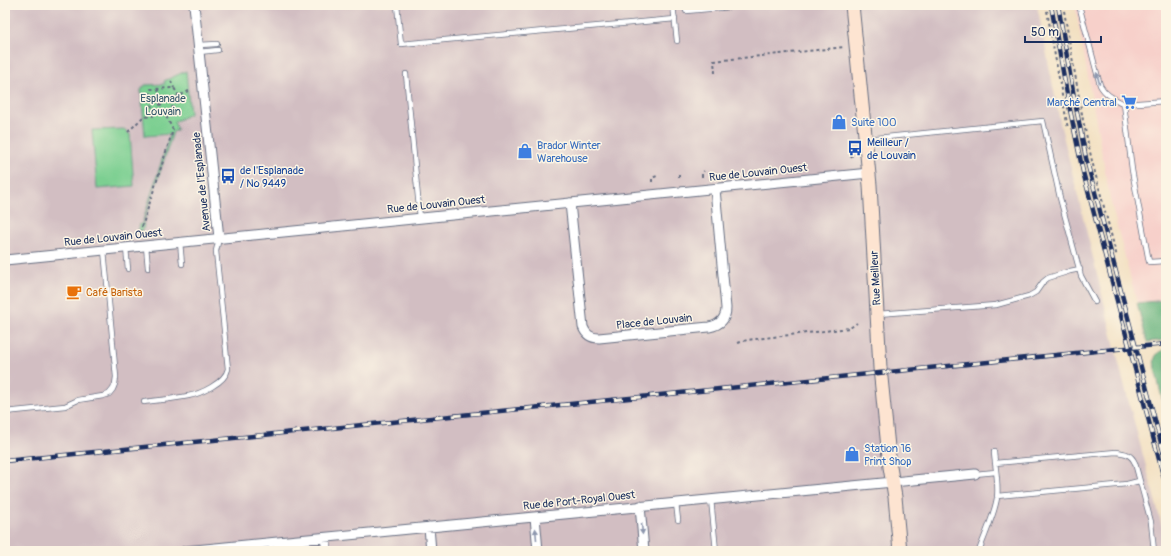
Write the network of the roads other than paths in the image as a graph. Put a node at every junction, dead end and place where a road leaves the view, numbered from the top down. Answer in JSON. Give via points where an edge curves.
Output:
{"nodes":[{"id":1,"x":194,"y":5,"type":"edge"},
{"id":2,"x":397,"y":5,"type":"edge"},
{"id":3,"x":673,"y":5,"type":"edge"},
{"id":4,"x":685,"y":5,"type":"edge"},
{"id":5,"x":753,"y":5,"type":"edge"},
{"id":6,"x":852,"y":5,"type":"edge"},
{"id":7,"x":1079,"y":5,"type":"edge"},
{"id":8,"x":675,"y":19,"type":"junction"},
{"id":9,"x":677,"y":42,"type":"dead end"},
{"id":10,"x":217,"y":44,"type":"dead end"},
{"id":11,"x":199,"y":48,"type":"junction"},
{"id":12,"x":218,"y":50,"type":"dead end"},
{"id":13,"x":406,"y":74,"type":"dead end"},
{"id":14,"x":1166,"y":101,"type":"edge"},
{"id":15,"x":1124,"y":104,"type":"junction"},
{"id":16,"x":865,"y":139,"type":"junction"},
{"id":17,"x":868,"y":173,"type":"junction"},
{"id":18,"x":715,"y":189,"type":"junction"},
{"id":19,"x":570,"y":203,"type":"junction"},
{"id":20,"x":420,"y":218,"type":"junction"},
{"id":21,"x":219,"y":238,"type":"junction"},
{"id":22,"x":180,"y":242,"type":"junction"},
{"id":23,"x":146,"y":246,"type":"junction"},
{"id":24,"x":126,"y":248,"type":"junction"},
{"id":25,"x":104,"y":250,"type":"junction"},
{"id":26,"x":5,"y":260,"type":"edge"},
{"id":27,"x":1166,"y":261,"type":"edge"},
{"id":28,"x":182,"y":264,"type":"dead end"},
{"id":29,"x":148,"y":268,"type":"dead end"},
{"id":30,"x":128,"y":269,"type":"dead end"},
{"id":31,"x":1080,"y":269,"type":"junction"},
{"id":32,"x":1095,"y":302,"type":"dead end"},
{"id":33,"x":876,"y":314,"type":"junction"},
{"id":34,"x":144,"y":402,"type":"dead end"},
{"id":35,"x":5,"y":412,"type":"edge"},
{"id":36,"x":994,"y":452,"type":"dead end"},
{"id":37,"x":995,"y":463,"type":"junction"},
{"id":38,"x":996,"y":472,"type":"junction"},
{"id":39,"x":976,"y":474,"type":"joint"},
{"id":40,"x":1139,"y":480,"type":"junction"},
{"id":41,"x":892,"y":482,"type":"junction"},
{"id":42,"x":997,"y":496,"type":"junction"},
{"id":43,"x":711,"y":499,"type":"junction"},
{"id":44,"x":676,"y":503,"type":"junction"},
{"id":45,"x":640,"y":506,"type":"junction"},
{"id":46,"x":535,"y":517,"type":"junction"},
{"id":47,"x":678,"y":520,"type":"dead end"},
{"id":48,"x":429,"y":527,"type":"junction"},
{"id":49,"x":326,"y":538,"type":"junction"},
{"id":50,"x":224,"y":549,"type":"edge"},
{"id":51,"x":185,"y":551,"type":"edge"},
{"id":52,"x":327,"y":551,"type":"edge"},
{"id":53,"x":431,"y":551,"type":"edge"},
{"id":54,"x":538,"y":551,"type":"edge"},
{"id":55,"x":644,"y":551,"type":"edge"},
{"id":56,"x":716,"y":551,"type":"edge"},
{"id":57,"x":900,"y":551,"type":"edge"},
{"id":58,"x":979,"y":551,"type":"edge"},
{"id":59,"x":1154,"y":551,"type":"edge"}],
"edges":[{"from":1,"to":11,"type":"street","name":"Avenue de l'Esplanade"},
{"from":2,"to":8,"type":"lane","via":[[401,44]]},
{"from":3,"to":8,"type":"lane"},
{"from":4,"to":5,"type":"lane","via":[[686,11]]},
{"from":6,"to":16,"type":"street","name":"Rue Meilleur"},
{"from":15,"to":7,"type":"lane","one_way":true,"via":[[1104,92],[1100,85]]},
{"from":8,"to":9,"type":"lane"},
{"from":10,"to":11,"type":"lane"},
{"from":11,"to":12,"type":"lane"},
{"from":11,"to":21,"type":"street","name":"Avenue de l'Esplanade"},
{"from":13,"to":20,"type":"lane"},
{"from":14,"to":15,"type":"lane"},
{"from":15,"to":27,"type":"lane","via":[[1132,170],[1149,262]]},
{"from":16,"to":17,"type":"street","name":"Rue Meilleur"},
{"from":16,"to":31,"type":"lane","via":[[1043,121],[1060,198]]},
{"from":17,"to":18,"type":"street","name":"Rue de Louvain Ouest"},
{"from":17,"to":33,"type":"street","name":"Rue Meilleur"},
{"from":18,"to":19,"type":"street","name":"Rue de Louvain Ouest"},
{"from":18,"to":19,"type":"street","name":"Place de Louvain","via":[[726,308],[722,321],[709,327],[602,338],[590,336],[583,326]]},
{"from":19,"to":20,"type":"street","name":"Rue de Louvain Ouest"},
{"from":20,"to":21,"type":"street","name":"Rue de Louvain Ouest"},
{"from":21,"to":22,"type":"street","name":"Rue de Louvain Ouest"},
{"from":21,"to":34,"type":"lane","via":[[216,251],[228,369],[226,375],[216,384],[193,395]]},
{"from":22,"to":23,"type":"street","name":"Rue de Louvain Ouest"},
{"from":22,"to":28,"type":"lane"},
{"from":23,"to":24,"type":"street","name":"Rue de Louvain Ouest"},
{"from":23,"to":29,"type":"lane"},
{"from":24,"to":25,"type":"street","name":"Rue de Louvain Ouest"},
{"from":24,"to":30,"type":"lane"},
{"from":25,"to":26,"type":"street","name":"Rue de Louvain Ouest"},
{"from":25,"to":35,"type":"lane","via":[[116,377],[113,389],[109,394],[78,400],[65,406]]},
{"from":31,"to":32,"type":"lane"},
{"from":31,"to":33,"type":"lane","via":[[1048,278],[1029,296],[996,304]]},
{"from":33,"to":41,"type":"street","name":"Rue Meilleur"},
{"from":36,"to":37,"type":"lane"},
{"from":37,"to":38,"type":"lane"},
{"from":37,"to":40,"type":"lane","via":[[1123,452],[1133,460]]},
{"from":38,"to":39,"type":"lane"},
{"from":38,"to":42,"type":"lane"},
{"from":39,"to":41,"type":"street","name":"Rue de Port-Royal Ouest"},
{"from":40,"to":42,"type":"lane","via":[[1127,484]]},
{"from":40,"to":59,"type":"lane","via":[[1151,522]]},
{"from":41,"to":43,"type":"street","name":"Rue de Port-Royal Ouest"},
{"from":41,"to":57,"type":"street","name":"Rue Meilleur"},
{"from":42,"to":58,"type":"lane"},
{"from":43,"to":44,"type":"street","name":"Rue de Port-Royal Ouest"},
{"from":43,"to":56,"type":"lane"},
{"from":44,"to":45,"type":"street","name":"Rue de Port-Royal Ouest"},
{"from":44,"to":47,"type":"lane"},
{"from":45,"to":46,"type":"street","name":"Rue de Port-Royal Ouest"},
{"from":45,"to":55,"type":"street","one_way":true},
{"from":46,"to":48,"type":"street","name":"Rue de Port-Royal Ouest"},
{"from":54,"to":46,"type":"street","one_way":true},
{"from":48,"to":49,"type":"street","name":"Rue de Port-Royal Ouest"},
{"from":48,"to":53,"type":"street"},
{"from":49,"to":50,"type":"street","name":"Rue de Port-Royal Ouest"},
{"from":49,"to":52,"type":"street"},
{"from":50,"to":51,"type":"street","name":"Rue de Port-Royal Ouest"}]}
